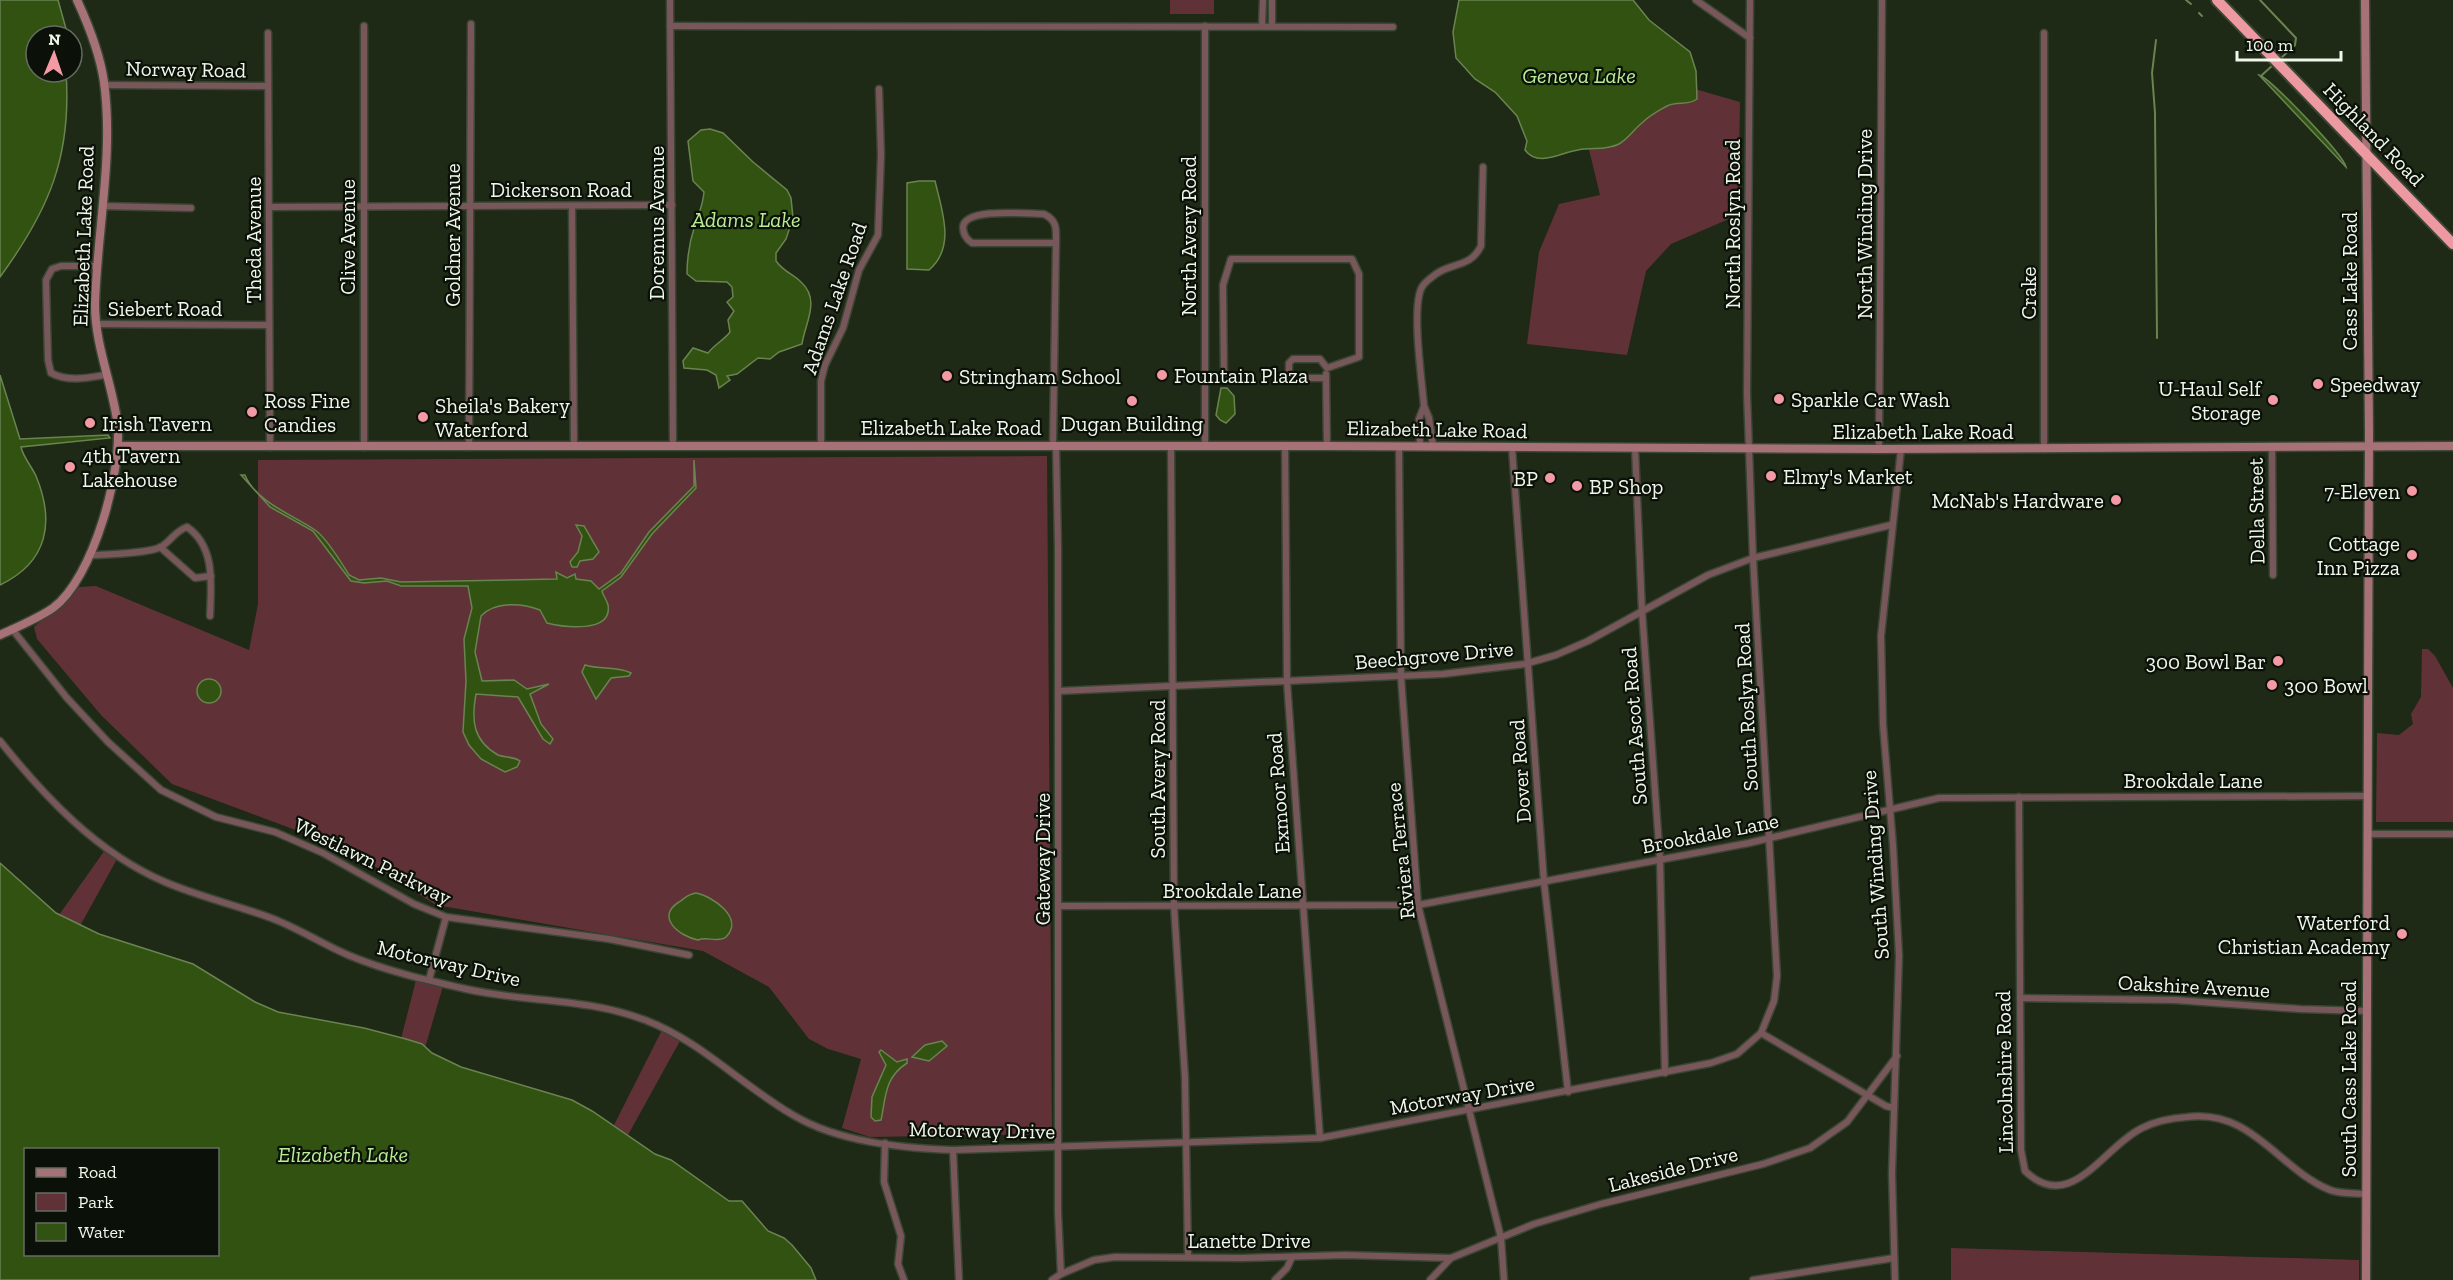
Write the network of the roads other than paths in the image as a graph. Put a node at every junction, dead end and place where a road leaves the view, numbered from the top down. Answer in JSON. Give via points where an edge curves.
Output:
{"nodes":[{"id":1,"x":78,"y":0,"type":"edge"},
{"id":2,"x":670,"y":0,"type":"edge"},
{"id":3,"x":1263,"y":0,"type":"edge"},
{"id":4,"x":1272,"y":0,"type":"edge"},
{"id":5,"x":1696,"y":0,"type":"edge"},
{"id":6,"x":1750,"y":0,"type":"edge"},
{"id":7,"x":1882,"y":0,"type":"edge"},
{"id":8,"x":2217,"y":0,"type":"edge"},
{"id":9,"x":2364,"y":0,"type":"edge"},
{"id":10,"x":471,"y":24,"type":"dead end"},
{"id":11,"x":364,"y":26,"type":"dead end"},
{"id":12,"x":670,"y":26,"type":"junction"},
{"id":13,"x":1204,"y":26,"type":"junction"},
{"id":14,"x":1262,"y":26,"type":"junction"},
{"id":15,"x":1272,"y":26,"type":"junction"},
{"id":16,"x":1393,"y":27,"type":"dead end"},
{"id":17,"x":268,"y":33,"type":"dead end"},
{"id":18,"x":2044,"y":33,"type":"dead end"},
{"id":19,"x":1750,"y":38,"type":"junction"},
{"id":20,"x":104,"y":85,"type":"junction"},
{"id":21,"x":268,"y":86,"type":"junction"},
{"id":22,"x":879,"y":89,"type":"dead end"},
{"id":23,"x":2366,"y":153,"type":"junction"},
{"id":24,"x":1483,"y":167,"type":"dead end"},
{"id":25,"x":672,"y":205,"type":"junction"},
{"id":26,"x":468,"y":206,"type":"junction"},
{"id":27,"x":572,"y":206,"type":"junction"},
{"id":28,"x":102,"y":207,"type":"junction"},
{"id":29,"x":270,"y":207,"type":"junction"},
{"id":30,"x":363,"y":207,"type":"junction"},
{"id":31,"x":191,"y":208,"type":"dead end"},
{"id":32,"x":1056,"y":243,"type":"junction"},
{"id":33,"x":2453,"y":244,"type":"edge"},
{"id":34,"x":98,"y":266,"type":"junction"},
{"id":35,"x":96,"y":324,"type":"junction"},
{"id":36,"x":269,"y":325,"type":"junction"},
{"id":37,"x":1327,"y":368,"type":"junction"},
{"id":38,"x":105,"y":375,"type":"junction"},
{"id":39,"x":1224,"y":375,"type":"dead end"},
{"id":40,"x":1326,"y":378,"type":"junction"},
{"id":41,"x":1424,"y":406,"type":"junction"},
{"id":42,"x":821,"y":445,"type":"junction"},
{"id":43,"x":119,"y":446,"type":"junction"},
{"id":44,"x":574,"y":446,"type":"junction"},
{"id":45,"x":674,"y":446,"type":"junction"},
{"id":46,"x":1054,"y":446,"type":"junction"},
{"id":47,"x":1171,"y":446,"type":"junction"},
{"id":48,"x":1205,"y":446,"type":"junction"},
{"id":49,"x":1285,"y":446,"type":"junction"},
{"id":50,"x":1327,"y":446,"type":"junction"},
{"id":51,"x":1399,"y":446,"type":"junction"},
{"id":52,"x":1420,"y":446,"type":"junction"},
{"id":53,"x":1433,"y":446,"type":"junction"},
{"id":54,"x":2272,"y":446,"type":"junction"},
{"id":55,"x":2368,"y":446,"type":"junction"},
{"id":56,"x":2453,"y":446,"type":"edge"},
{"id":57,"x":270,"y":447,"type":"junction"},
{"id":58,"x":364,"y":447,"type":"junction"},
{"id":59,"x":469,"y":447,"type":"junction"},
{"id":60,"x":1512,"y":448,"type":"junction"},
{"id":61,"x":1635,"y":448,"type":"junction"},
{"id":62,"x":1749,"y":449,"type":"junction"},
{"id":63,"x":1879,"y":449,"type":"junction"},
{"id":64,"x":1901,"y":449,"type":"junction"},
{"id":65,"x":2044,"y":449,"type":"junction"},
{"id":66,"x":1891,"y":525,"type":"junction"},
{"id":67,"x":160,"y":547,"type":"junction"},
{"id":68,"x":89,"y":555,"type":"junction"},
{"id":69,"x":1753,"y":558,"type":"junction"},
{"id":70,"x":2273,"y":575,"type":"dead end"},
{"id":71,"x":211,"y":576,"type":"junction"},
{"id":72,"x":1642,"y":611,"type":"junction"},
{"id":73,"x":210,"y":616,"type":"dead end"},
{"id":74,"x":12,"y":629,"type":"junction"},
{"id":75,"x":0,"y":635,"type":"edge"},
{"id":76,"x":1529,"y":663,"type":"junction"},
{"id":77,"x":1401,"y":677,"type":"junction"},
{"id":78,"x":1287,"y":681,"type":"junction"},
{"id":79,"x":1173,"y":686,"type":"junction"},
{"id":80,"x":1059,"y":691,"type":"junction"},
{"id":81,"x":0,"y":741,"type":"edge"},
{"id":82,"x":2367,"y":796,"type":"junction"},
{"id":83,"x":2019,"y":797,"type":"junction"},
{"id":84,"x":1890,"y":809,"type":"junction"},
{"id":85,"x":2367,"y":834,"type":"junction"},
{"id":86,"x":2453,"y":834,"type":"edge"},
{"id":87,"x":1769,"y":838,"type":"junction"},
{"id":88,"x":1660,"y":860,"type":"junction"},
{"id":89,"x":1544,"y":882,"type":"junction"},
{"id":90,"x":1418,"y":905,"type":"junction"},
{"id":91,"x":1059,"y":906,"type":"junction"},
{"id":92,"x":1174,"y":906,"type":"junction"},
{"id":93,"x":1303,"y":907,"type":"junction"},
{"id":94,"x":446,"y":916,"type":"junction"},
{"id":95,"x":688,"y":955,"type":"dead end"},
{"id":96,"x":429,"y":980,"type":"junction"},
{"id":97,"x":2020,"y":998,"type":"junction"},
{"id":98,"x":2367,"y":1011,"type":"junction"},
{"id":99,"x":1761,"y":1033,"type":"junction"},
{"id":100,"x":1897,"y":1056,"type":"junction"},
{"id":101,"x":1665,"y":1073,"type":"junction"},
{"id":102,"x":1568,"y":1092,"type":"junction"},
{"id":103,"x":1869,"y":1096,"type":"junction"},
{"id":104,"x":1894,"y":1108,"type":"junction"},
{"id":105,"x":1470,"y":1110,"type":"junction"},
{"id":106,"x":1320,"y":1138,"type":"junction"},
{"id":107,"x":1187,"y":1141,"type":"junction"},
{"id":108,"x":885,"y":1143,"type":"junction"},
{"id":109,"x":1059,"y":1148,"type":"junction"},
{"id":110,"x":953,"y":1150,"type":"junction"},
{"id":111,"x":2366,"y":1194,"type":"junction"},
{"id":112,"x":1501,"y":1238,"type":"junction"},
{"id":113,"x":1188,"y":1257,"type":"junction"},
{"id":114,"x":1292,"y":1257,"type":"junction"},
{"id":115,"x":1451,"y":1258,"type":"junction"},
{"id":116,"x":1894,"y":1258,"type":"junction"},
{"id":117,"x":1061,"y":1274,"type":"junction"},
{"id":118,"x":904,"y":1280,"type":"edge"},
{"id":119,"x":959,"y":1280,"type":"edge"},
{"id":120,"x":1052,"y":1280,"type":"edge"},
{"id":121,"x":1275,"y":1280,"type":"edge"},
{"id":122,"x":1430,"y":1280,"type":"edge"},
{"id":123,"x":1504,"y":1280,"type":"edge"},
{"id":124,"x":1753,"y":1280,"type":"edge"},
{"id":125,"x":1895,"y":1280,"type":"edge"},
{"id":126,"x":2366,"y":1280,"type":"edge"}],
"edges":[{"from":1,"to":20,"type":"main road","name":"Elizabeth Lake Road","via":[[95,44]]},
{"from":2,"to":12,"type":"street","name":"Doremus Avenue"},
{"from":3,"to":14,"type":"street"},
{"from":4,"to":15,"type":"street"},
{"from":5,"to":19,"type":"street"},
{"from":6,"to":19,"type":"street","name":"North Roslyn Road"},
{"from":7,"to":63,"type":"street","name":"North Winding Drive"},
{"from":8,"to":23,"type":"highway","name":"Highland Road"},
{"from":9,"to":23,"type":"main road","name":"Cass Lake Road"},
{"from":10,"to":26,"type":"street","name":"Goldner Avenue"},
{"from":11,"to":30,"type":"street","name":"Clive Avenue"},
{"from":12,"to":13,"type":"street"},
{"from":12,"to":25,"type":"street","name":"Doremus Avenue"},
{"from":13,"to":14,"type":"street"},
{"from":13,"to":48,"type":"street","name":"North Avery Road"},
{"from":14,"to":15,"type":"street"},
{"from":15,"to":16,"type":"street"},
{"from":17,"to":21,"type":"street","name":"Theda Avenue"},
{"from":18,"to":65,"type":"street","name":"Crake"},
{"from":19,"to":62,"type":"street","name":"North Roslyn Road"},
{"from":20,"to":21,"type":"street","name":"Norway Road"},
{"from":20,"to":28,"type":"main road","name":"Elizabeth Lake Road"},
{"from":21,"to":29,"type":"street","name":"Theda Avenue"},
{"from":22,"to":42,"type":"street","name":"Adams Lake Road","via":[[878,235],[860,270],[843,327],[825,365],[821,381]]},
{"from":23,"to":33,"type":"highway","name":"Highland Road"},
{"from":23,"to":55,"type":"main road","name":"Cass Lake Road"},
{"from":24,"to":41,"type":"street","via":[[1481,246],[1475,257],[1438,273],[1423,285],[1419,296]]},
{"from":25,"to":27,"type":"street","name":"Dickerson Road"},
{"from":25,"to":45,"type":"street","name":"Doremus Avenue"},
{"from":26,"to":27,"type":"street","name":"Dickerson Road"},
{"from":26,"to":30,"type":"street","name":"Dickerson Road"},
{"from":26,"to":59,"type":"street","name":"Goldner Avenue"},
{"from":27,"to":44,"type":"street"},
{"from":28,"to":31,"type":"street"},
{"from":28,"to":34,"type":"main road","name":"Elizabeth Lake Road"},
{"from":29,"to":30,"type":"street","name":"Dickerson Road"},
{"from":29,"to":36,"type":"street","name":"Theda Avenue"},
{"from":30,"to":58,"type":"street","name":"Clive Avenue"},
{"from":32,"to":32,"type":"street","name":"Gateway Drive","via":[[1056,224],[1044,214],[974,214],[964,222],[967,239],[972,243]]},
{"from":32,"to":46,"type":"street","name":"Gateway Drive"},
{"from":34,"to":35,"type":"main road","name":"Elizabeth Lake Road"},
{"from":34,"to":38,"type":"street","via":[[61,266],[52,269],[46,280],[48,360],[51,373],[58,376],[84,379]]},
{"from":35,"to":36,"type":"street","name":"Siebert Road"},
{"from":35,"to":38,"type":"main road","name":"Elizabeth Lake Road"},
{"from":36,"to":57,"type":"street","name":"Theda Avenue"},
{"from":37,"to":39,"type":"street","via":[[1359,357],[1359,274],[1352,259],[1231,259],[1223,285]]},
{"from":37,"to":40,"type":"street"},
{"from":37,"to":40,"type":"street","via":[[1320,359],[1293,359],[1289,363],[1289,378]]},
{"from":38,"to":43,"type":"main road","name":"Elizabeth Lake Road","via":[[116,412]]},
{"from":40,"to":50,"type":"street"},
{"from":41,"to":52,"type":"street","via":[[1419,419]]},
{"from":41,"to":53,"type":"street"},
{"from":42,"to":45,"type":"main road","name":"Elizabeth Lake Road"},
{"from":42,"to":46,"type":"main road","name":"Elizabeth Lake Road"},
{"from":43,"to":57,"type":"main road","name":"Elizabeth Lake Road"},
{"from":43,"to":68,"type":"main road","via":[[109,499]]},
{"from":44,"to":45,"type":"main road","name":"Elizabeth Lake Road"},
{"from":44,"to":59,"type":"main road","name":"Elizabeth Lake Road"},
{"from":46,"to":47,"type":"main road","name":"Elizabeth Lake Road"},
{"from":46,"to":80,"type":"street","name":"Gateway Drive"},
{"from":47,"to":48,"type":"main road","name":"Elizabeth Lake Road"},
{"from":47,"to":79,"type":"street","name":"South Avery Road"},
{"from":48,"to":49,"type":"main road","name":"Elizabeth Lake Road"},
{"from":49,"to":50,"type":"main road","name":"Elizabeth Lake Road"},
{"from":49,"to":78,"type":"street","name":"Exmoor Road"},
{"from":50,"to":51,"type":"main road","name":"Elizabeth Lake Road"},
{"from":51,"to":52,"type":"main road","name":"Elizabeth Lake Road"},
{"from":51,"to":77,"type":"street","name":"Riviera Terrace"},
{"from":52,"to":53,"type":"main road","name":"Elizabeth Lake Road"},
{"from":53,"to":60,"type":"main road","name":"Elizabeth Lake Road"},
{"from":54,"to":55,"type":"main road","name":"Elizabeth Lake Road"},
{"from":54,"to":65,"type":"main road","name":"Elizabeth Lake Road"},
{"from":54,"to":70,"type":"street","name":"Della Street"},
{"from":55,"to":56,"type":"main road","name":"Elizabeth Lake Road"},
{"from":55,"to":82,"type":"main road","name":"South Cass Lake Road"},
{"from":57,"to":58,"type":"main road","name":"Elizabeth Lake Road"},
{"from":58,"to":59,"type":"main road","name":"Elizabeth Lake Road"},
{"from":60,"to":61,"type":"main road","name":"Elizabeth Lake Road"},
{"from":60,"to":76,"type":"street","name":"Dover Road"},
{"from":61,"to":62,"type":"main road","name":"Elizabeth Lake Road"},
{"from":61,"to":72,"type":"street","name":"South Ascot Road"},
{"from":62,"to":63,"type":"main road","name":"Elizabeth Lake Road"},
{"from":62,"to":69,"type":"street","name":"South Roslyn Road"},
{"from":63,"to":64,"type":"main road","name":"Elizabeth Lake Road"},
{"from":64,"to":65,"type":"main road","name":"Elizabeth Lake Road"},
{"from":64,"to":66,"type":"street","name":"South Winding Drive"},
{"from":66,"to":69,"type":"street","name":"Beechgrove Drive"},
{"from":66,"to":84,"type":"street","name":"South Winding Drive","via":[[1881,636]]},
{"from":67,"to":68,"type":"street"},
{"from":67,"to":71,"type":"street","via":[[195,578]]},
{"from":67,"to":71,"type":"street","via":[[187,527],[198,534]]},
{"from":68,"to":74,"type":"main road","via":[[83,572],[54,607]]},
{"from":69,"to":72,"type":"street","name":"Beechgrove Drive","via":[[1708,575]]},
{"from":69,"to":87,"type":"street","name":"South Roslyn Road"},
{"from":71,"to":73,"type":"street"},
{"from":72,"to":76,"type":"street","name":"Beechgrove Drive","via":[[1588,641]]},
{"from":72,"to":88,"type":"street","name":"South Ascot Road"},
{"from":74,"to":75,"type":"main road"},
{"from":74,"to":94,"type":"street","name":"Westlawn Parkway","via":[[90,724],[161,789],[216,817],[275,832],[323,853],[414,904]]},
{"from":76,"to":77,"type":"street","name":"Beechgrove Drive"},
{"from":76,"to":89,"type":"street","name":"Dover Road"},
{"from":77,"to":78,"type":"street","name":"Beechgrove Drive"},
{"from":77,"to":90,"type":"street","name":"Riviera Terrace"},
{"from":78,"to":79,"type":"street","name":"Beechgrove Drive"},
{"from":78,"to":93,"type":"street","name":"Exmoor Road"},
{"from":79,"to":80,"type":"street","name":"Beechgrove Drive"},
{"from":79,"to":92,"type":"street","name":"South Avery Road"},
{"from":80,"to":91,"type":"street","name":"Gateway Drive"},
{"from":81,"to":96,"type":"street","name":"Motorway Drive","via":[[71,820],[113,853],[162,881],[272,918],[346,954]]},
{"from":82,"to":83,"type":"street","name":"Brookdale Lane"},
{"from":82,"to":85,"type":"main road","name":"South Cass Lake Road"},
{"from":83,"to":84,"type":"street","name":"Brookdale Lane","via":[[1940,798]]},
{"from":83,"to":97,"type":"street","name":"Lincolnshire Road"},
{"from":84,"to":87,"type":"street","name":"Brookdale Lane"},
{"from":84,"to":100,"type":"street","name":"South Winding Drive","via":[[1899,956]]},
{"from":85,"to":86,"type":"street"},
{"from":85,"to":98,"type":"main road","name":"South Cass Lake Road"},
{"from":87,"to":88,"type":"street","name":"Brookdale Lane"},
{"from":87,"to":99,"type":"street","name":"South Roslyn Road","via":[[1777,976],[1774,1001]]},
{"from":88,"to":89,"type":"street","name":"Brookdale Lane"},
{"from":88,"to":101,"type":"street","name":"South Ascot Road"},
{"from":89,"to":90,"type":"street","name":"Brookdale Lane"},
{"from":89,"to":102,"type":"street","name":"Dover Road"},
{"from":90,"to":93,"type":"street","name":"Brookdale Lane"},
{"from":90,"to":105,"type":"street","name":"Riviera Terrace"},
{"from":91,"to":92,"type":"street","name":"Brookdale Lane"},
{"from":91,"to":109,"type":"street","name":"Gateway Drive"},
{"from":92,"to":93,"type":"street","name":"Brookdale Lane"},
{"from":92,"to":107,"type":"street","name":"South Avery Road"},
{"from":93,"to":106,"type":"street","name":"Exmoor Road"},
{"from":94,"to":95,"type":"street","name":"Westlawn Parkway","via":[[609,939]]},
{"from":94,"to":96,"type":"street"},
{"from":96,"to":108,"type":"street","name":"Motorway Drive","via":[[506,997],[591,1004],[637,1017],[684,1038],[794,1116],[840,1134]]},
{"from":97,"to":98,"type":"street","name":"Oakshire Avenue","via":[[2175,999]]},
{"from":97,"to":111,"type":"street","name":"Lincolnshire Road","via":[[2021,1157],[2025,1172],[2043,1185],[2055,1188],[2072,1184],[2142,1128],[2189,1116],[2236,1124],[2331,1190]]},
{"from":98,"to":111,"type":"main road","name":"South Cass Lake Road"},
{"from":99,"to":101,"type":"street","name":"Motorway Drive","via":[[1737,1054]]},
{"from":99,"to":103,"type":"street"},
{"from":100,"to":103,"type":"street","name":"Lakeside Drive"},
{"from":100,"to":104,"type":"street","name":"South Winding Drive"},
{"from":101,"to":102,"type":"street","name":"Motorway Drive"},
{"from":102,"to":105,"type":"street","name":"Motorway Drive"},
{"from":103,"to":104,"type":"street"},
{"from":103,"to":112,"type":"street","name":"Lakeside Drive","via":[[1847,1122],[1810,1148],[1763,1164],[1601,1204]]},
{"from":104,"to":116,"type":"street","name":"South Winding Drive"},
{"from":105,"to":106,"type":"street","name":"Motorway Drive"},
{"from":105,"to":112,"type":"street","name":"Riviera Terrace"},
{"from":106,"to":107,"type":"street","name":"Motorway Drive"},
{"from":107,"to":109,"type":"street","name":"Motorway Drive"},
{"from":107,"to":113,"type":"street","name":"South Avery Road"},
{"from":108,"to":110,"type":"street","name":"Motorway Drive"},
{"from":108,"to":118,"type":"street","via":[[884,1182],[901,1236],[898,1264]]},
{"from":109,"to":110,"type":"street","name":"Motorway Drive"},
{"from":109,"to":117,"type":"street","name":"Gateway Drive"},
{"from":110,"to":119,"type":"street"},
{"from":111,"to":126,"type":"main road","name":"South Cass Lake Road"},
{"from":112,"to":115,"type":"street","name":"Lakeside Drive"},
{"from":112,"to":123,"type":"street","name":"Riviera Terrace"},
{"from":113,"to":114,"type":"street","name":"Lanette Drive"},
{"from":113,"to":117,"type":"street","name":"Lanette Drive","via":[[1115,1257],[1094,1260]]},
{"from":114,"to":115,"type":"street","name":"Lanette Drive"},
{"from":114,"to":121,"type":"street"},
{"from":115,"to":122,"type":"street","name":"Lakeside Drive"},
{"from":116,"to":124,"type":"street"},
{"from":116,"to":125,"type":"street","name":"South Winding Drive"},
{"from":117,"to":120,"type":"street","name":"Lanette Drive"}]}
